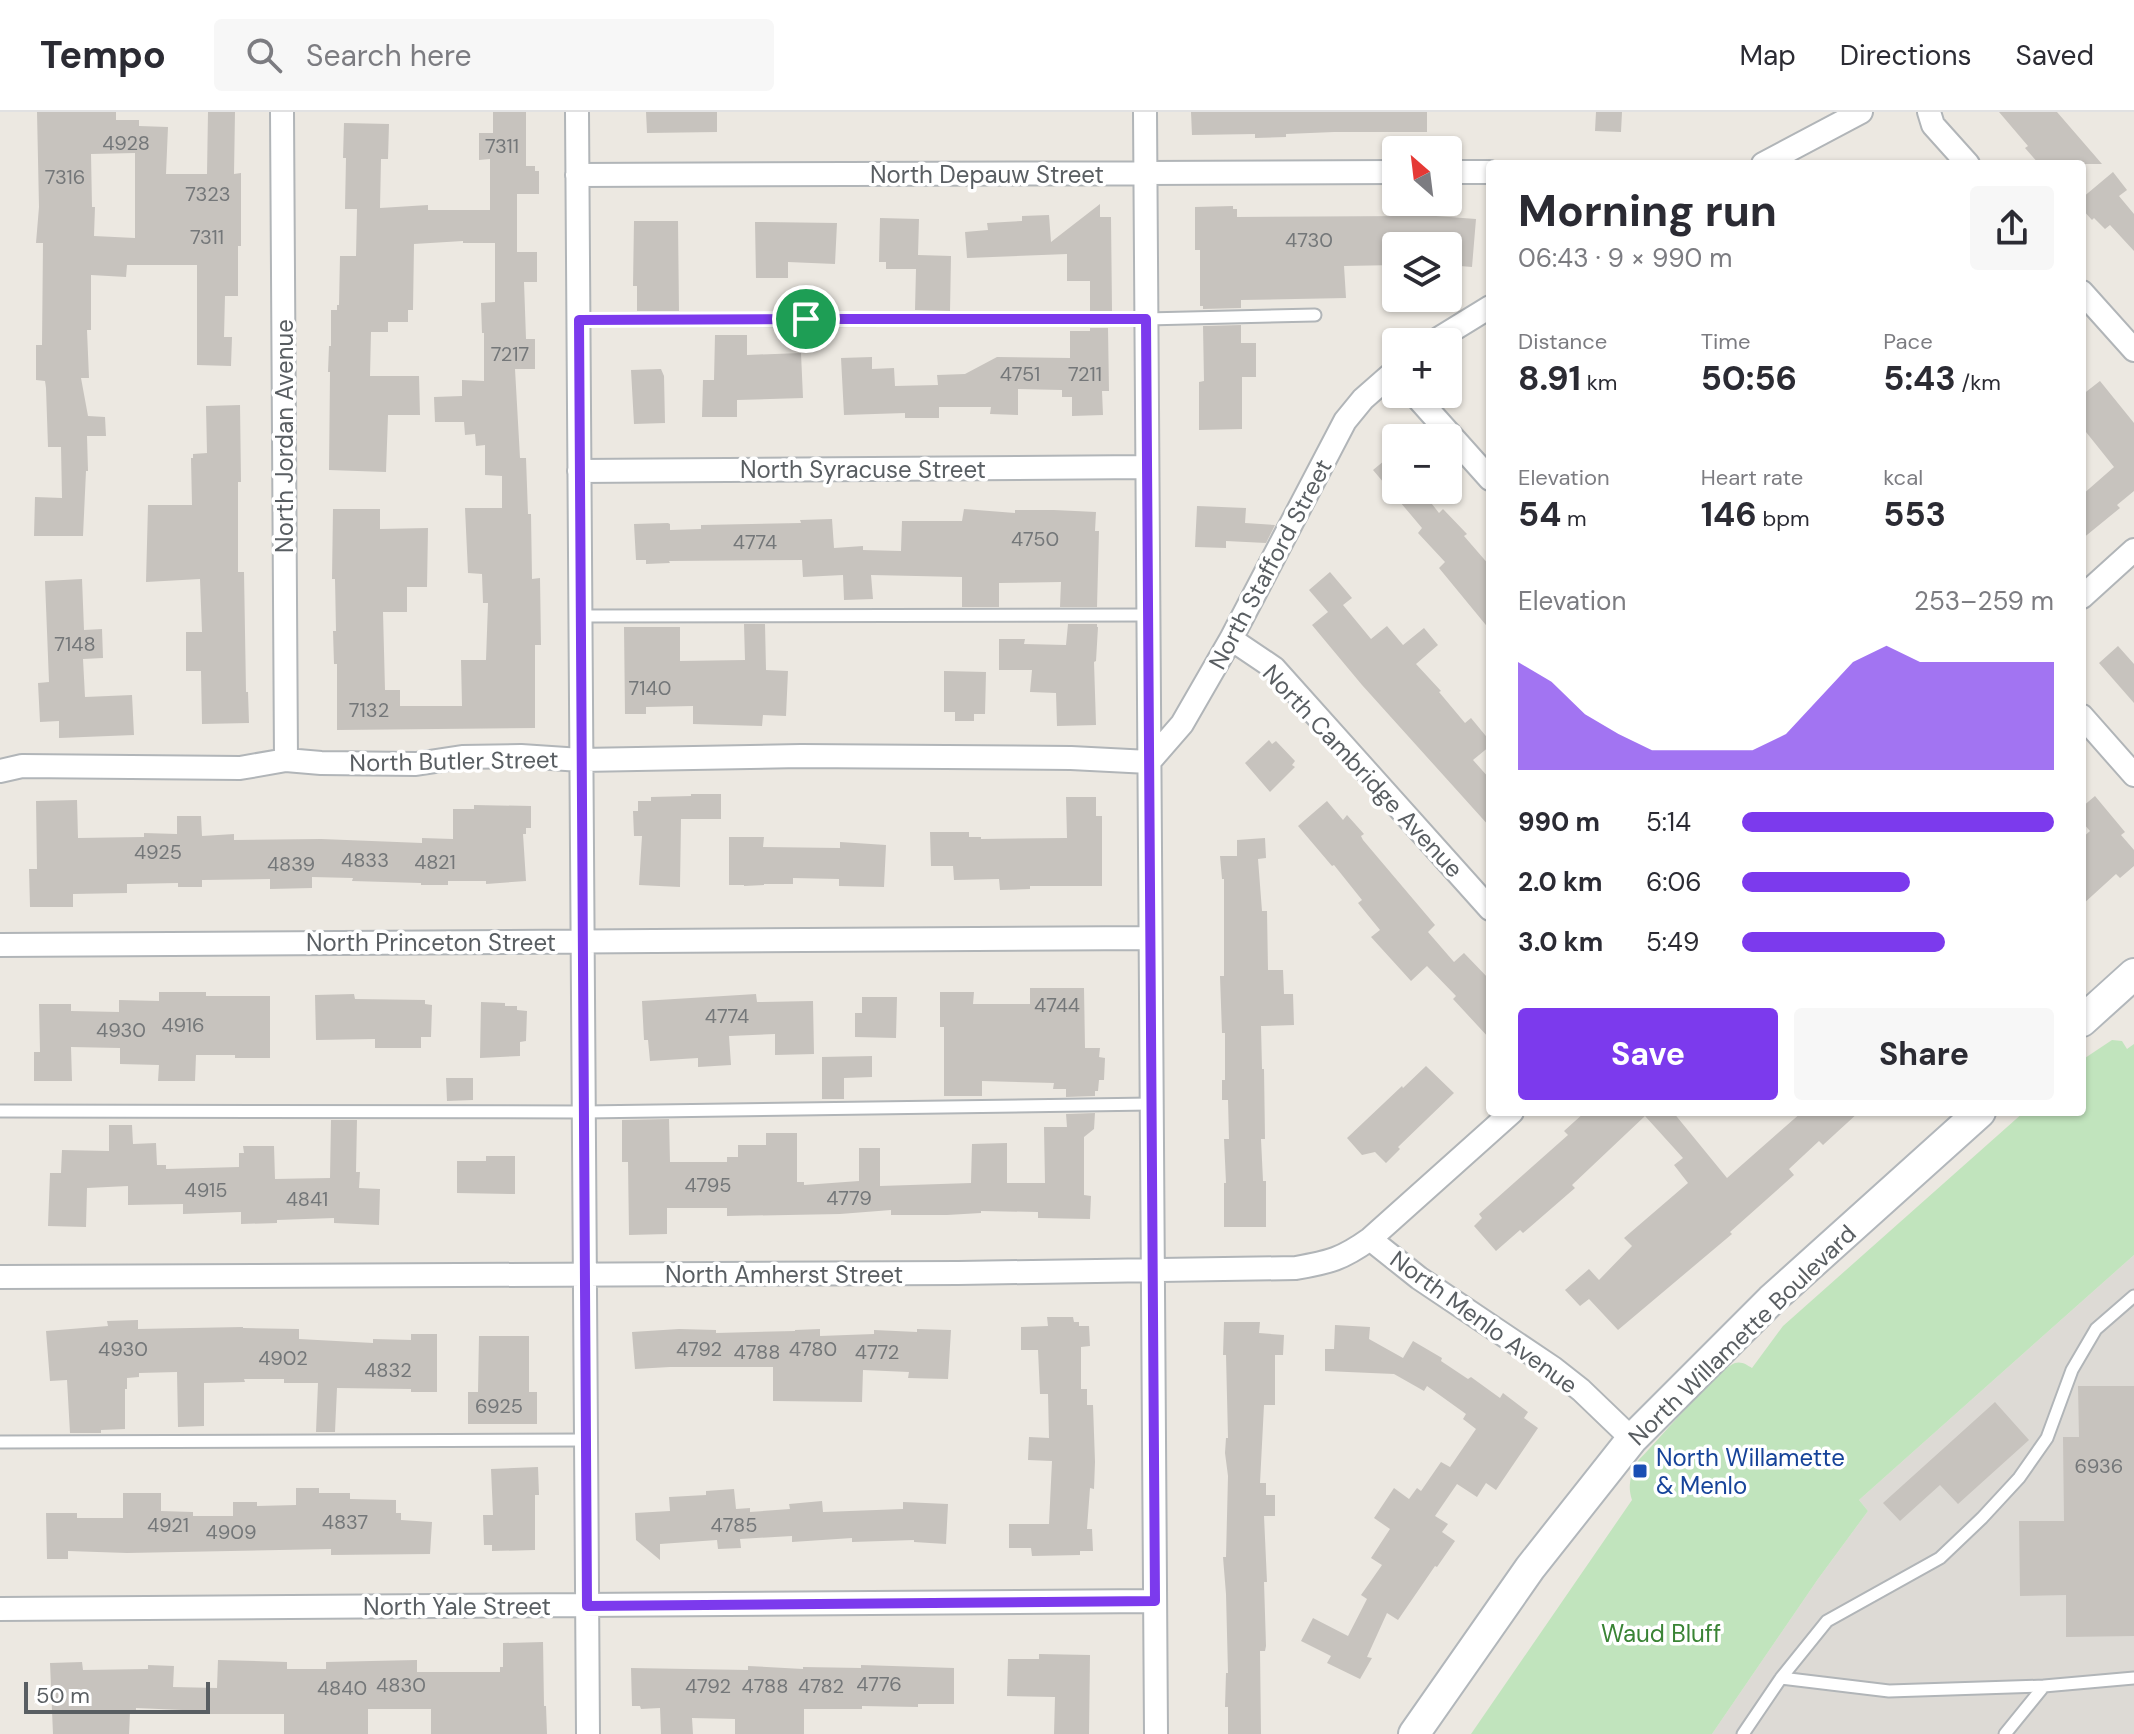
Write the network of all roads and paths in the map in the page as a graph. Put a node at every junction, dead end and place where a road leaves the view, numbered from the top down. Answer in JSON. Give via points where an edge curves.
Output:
{"nodes":[{"id":1,"x":282,"y":112,"type":"edge"},
{"id":2,"x":577,"y":112,"type":"edge"},
{"id":3,"x":1145,"y":112,"type":"edge"},
{"id":4,"x":1861,"y":112,"type":"edge"},
{"id":5,"x":1929,"y":112,"type":"edge"},
{"id":6,"x":1771,"y":160,"type":"edge"},
{"id":7,"x":1964,"y":160,"type":"edge"},
{"id":8,"x":1382,"y":172,"type":"edge"},
{"id":9,"x":1462,"y":172,"type":"edge"},
{"id":10,"x":1486,"y":172,"type":"edge"},
{"id":11,"x":1145,"y":174,"type":"junction"},
{"id":12,"x":577,"y":175,"type":"junction"},
{"id":13,"x":2086,"y":296,"type":"edge"},
{"id":14,"x":1486,"y":309,"type":"edge"},
{"id":15,"x":1315,"y":315,"type":"dead end"},
{"id":16,"x":1146,"y":319,"type":"junction"},
{"id":17,"x":579,"y":320,"type":"junction"},
{"id":18,"x":1456,"y":328,"type":"edge"},
{"id":19,"x":2134,"y":350,"type":"edge"},
{"id":20,"x":1382,"y":383,"type":"edge"},
{"id":21,"x":1427,"y":408,"type":"edge"},
{"id":22,"x":1147,"y":467,"type":"junction"},
{"id":23,"x":579,"y":471,"type":"junction"},
{"id":24,"x":1486,"y":475,"type":"edge"},
{"id":25,"x":2134,"y":550,"type":"edge"},
{"id":26,"x":2086,"y":593,"type":"edge"},
{"id":27,"x":1148,"y":615,"type":"junction"},
{"id":28,"x":580,"y":616,"type":"junction"},
{"id":29,"x":1231,"y":639,"type":"junction"},
{"id":30,"x":2086,"y":721,"type":"edge"},
{"id":31,"x":286,"y":760,"type":"junction"},
{"id":32,"x":581,"y":760,"type":"junction"},
{"id":33,"x":1149,"y":762,"type":"junction"},
{"id":34,"x":0,"y":771,"type":"edge"},
{"id":35,"x":2134,"y":775,"type":"edge"},
{"id":36,"x":1486,"y":905,"type":"edge"},
{"id":37,"x":1150,"y":938,"type":"junction"},
{"id":38,"x":583,"y":941,"type":"junction"},
{"id":39,"x":0,"y":945,"type":"edge"},
{"id":40,"x":2134,"y":974,"type":"edge"},
{"id":41,"x":2086,"y":1017,"type":"edge"},
{"id":42,"x":1151,"y":1104,"type":"junction"},
{"id":43,"x":0,"y":1111,"type":"edge"},
{"id":44,"x":584,"y":1112,"type":"junction"},
{"id":45,"x":1508,"y":1116,"type":"edge"},
{"id":46,"x":1976,"y":1116,"type":"edge"},
{"id":47,"x":1370,"y":1239,"type":"junction"},
{"id":48,"x":1152,"y":1270,"type":"junction"},
{"id":49,"x":585,"y":1274,"type":"junction"},
{"id":50,"x":0,"y":1277,"type":"edge"},
{"id":51,"x":2134,"y":1296,"type":"edge"},
{"id":52,"x":1632,"y":1439,"type":"junction"},
{"id":53,"x":586,"y":1440,"type":"junction"},
{"id":54,"x":0,"y":1442,"type":"edge"},
{"id":55,"x":1155,"y":1601,"type":"junction"},
{"id":56,"x":587,"y":1606,"type":"junction"},
{"id":57,"x":0,"y":1609,"type":"edge"},
{"id":58,"x":1781,"y":1678,"type":"junction"},
{"id":59,"x":2134,"y":1678,"type":"edge"},
{"id":60,"x":2044,"y":1686,"type":"junction"},
{"id":61,"x":588,"y":1734,"type":"edge"},
{"id":62,"x":1156,"y":1734,"type":"edge"},
{"id":63,"x":1414,"y":1734,"type":"edge"},
{"id":64,"x":1743,"y":1734,"type":"edge"},
{"id":65,"x":2005,"y":1734,"type":"edge"}],
"edges":[{"from":1,"to":31,"type":"street","name":"North Jordan Avenue"},
{"from":2,"to":12,"type":"street"},
{"from":3,"to":11,"type":"street"},
{"from":4,"to":6,"type":"street"},
{"from":5,"to":7,"type":"street","via":[[1933,125]]},
{"from":8,"to":11,"type":"street","name":"North Depauw Street"},
{"from":9,"to":10,"type":"street"},
{"from":11,"to":12,"type":"street","name":"North Depauw Street"},
{"from":11,"to":16,"type":"street"},
{"from":12,"to":17,"type":"street"},
{"from":13,"to":19,"type":"street"},
{"from":14,"to":18,"type":"street"},
{"from":15,"to":16,"type":"lane"},
{"from":16,"to":17,"type":"lane"},
{"from":16,"to":22,"type":"street"},
{"from":17,"to":23,"type":"street"},
{"from":20,"to":29,"type":"street","name":"North Stafford Street","via":[[1345,421]]},
{"from":21,"to":24,"type":"street"},
{"from":22,"to":23,"type":"street","name":"North Syracuse Street"},
{"from":22,"to":27,"type":"street"},
{"from":23,"to":28,"type":"street"},
{"from":25,"to":26,"type":"street"},
{"from":27,"to":28,"type":"lane"},
{"from":27,"to":33,"type":"street"},
{"from":28,"to":32,"type":"street"},
{"from":29,"to":33,"type":"street","name":"North Stafford Street","via":[[1182,724]]},
{"from":29,"to":36,"type":"street","name":"North Cambridge Avenue","via":[[1274,668]]},
{"from":30,"to":35,"type":"street"},
{"from":31,"to":32,"type":"street","name":"North Butler Street"},
{"from":31,"to":34,"type":"street","name":"North Butler Street","via":[[240,768],[22,766]]},
{"from":32,"to":33,"type":"street","name":"North Butler Street","via":[[801,756]]},
{"from":32,"to":38,"type":"street"},
{"from":33,"to":37,"type":"street"},
{"from":37,"to":38,"type":"street","name":"North Princeton Street"},
{"from":37,"to":42,"type":"street"},
{"from":38,"to":39,"type":"street","name":"North Princeton Street"},
{"from":38,"to":44,"type":"street"},
{"from":40,"to":41,"type":"main road"},
{"from":42,"to":44,"type":"lane"},
{"from":42,"to":48,"type":"street"},
{"from":43,"to":44,"type":"lane"},
{"from":44,"to":49,"type":"street"},
{"from":45,"to":47,"type":"street","name":"North Amherst Street"},
{"from":46,"to":52,"type":"main road","name":"North Willamette Boulevard","via":[[1771,1300]]},
{"from":47,"to":48,"type":"street","name":"North Amherst Street","via":[[1347,1255],[1296,1268]]},
{"from":47,"to":52,"type":"street","name":"North Menlo Avenue","via":[[1553,1368]]},
{"from":48,"to":49,"type":"street","name":"North Amherst Street"},
{"from":48,"to":55,"type":"street"},
{"from":49,"to":50,"type":"street","name":"North Amherst Street"},
{"from":49,"to":53,"type":"street"},
{"from":51,"to":58,"type":"lane","via":[[2096,1329],[2072,1370],[2047,1438],[2019,1478],[1940,1558],[1827,1621]]},
{"from":52,"to":63,"type":"main road","name":"North Willamette Boulevard","via":[[1530,1568]]},
{"from":53,"to":54,"type":"lane"},
{"from":53,"to":56,"type":"street"},
{"from":55,"to":56,"type":"street","name":"North Yale Street"},
{"from":55,"to":62,"type":"street"},
{"from":56,"to":57,"type":"street","name":"North Yale Street"},
{"from":56,"to":61,"type":"street"},
{"from":58,"to":60,"type":"lane","via":[[1889,1691]]},
{"from":58,"to":64,"type":"lane"},
{"from":59,"to":60,"type":"lane"},
{"from":60,"to":65,"type":"lane"}]}
